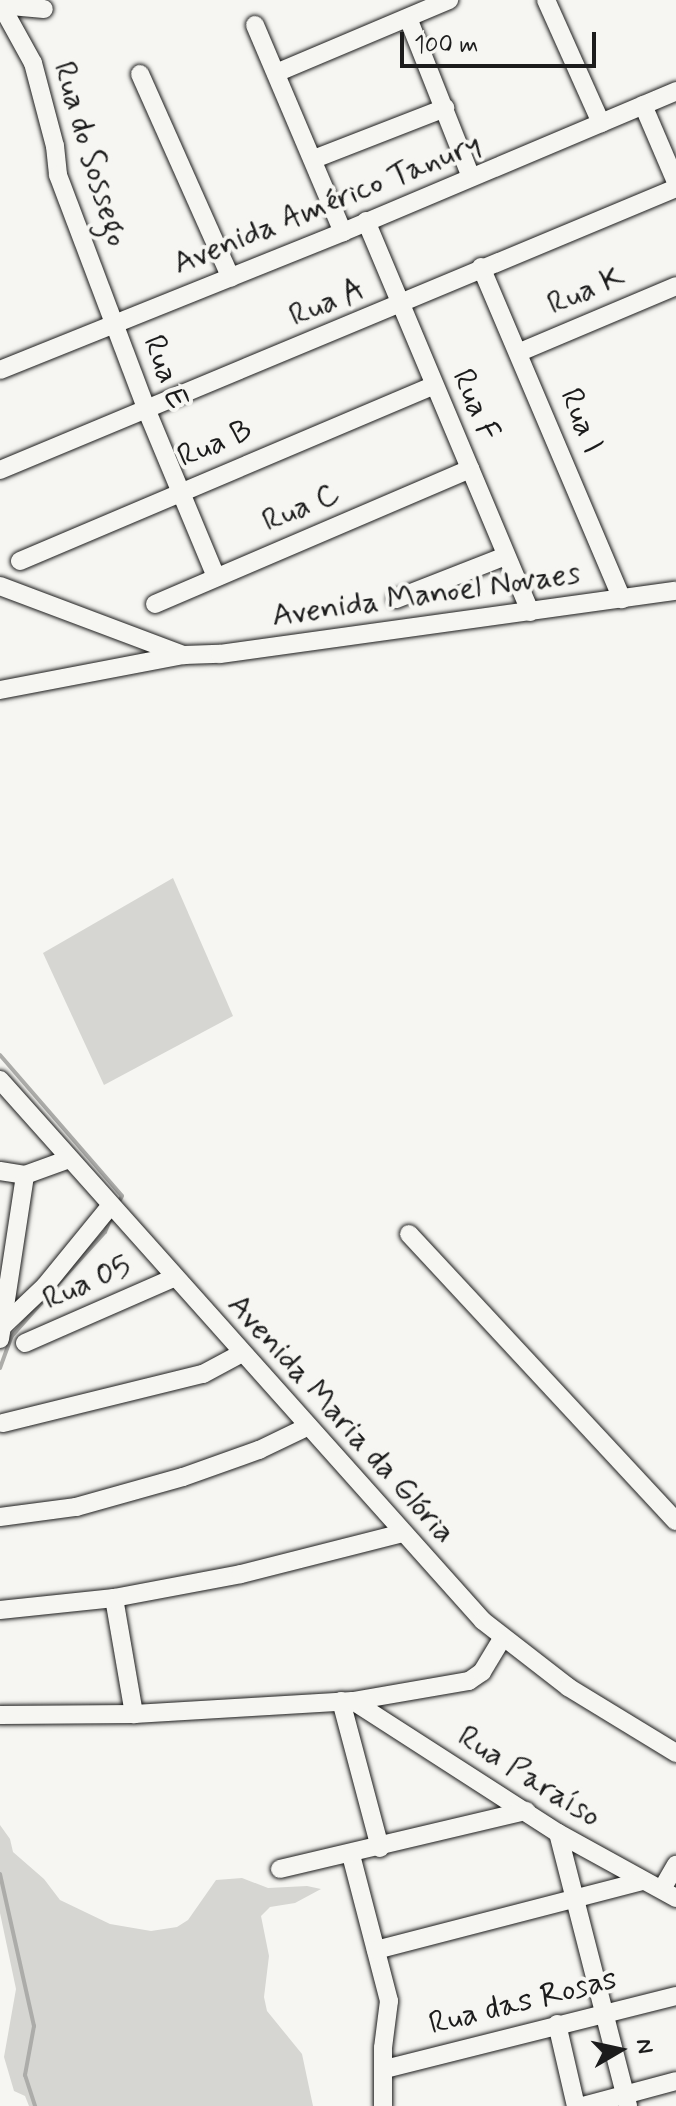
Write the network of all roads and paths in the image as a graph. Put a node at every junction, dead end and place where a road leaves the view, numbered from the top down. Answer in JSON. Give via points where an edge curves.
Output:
{"nodes":[{"id":1,"x":449,"y":0,"type":"edge"},
{"id":2,"x":546,"y":0,"type":"edge"},
{"id":3,"x":0,"y":5,"type":"edge"},
{"id":4,"x":44,"y":9,"type":"dead end"},
{"id":5,"x":408,"y":18,"type":"junction"},
{"id":6,"x":255,"y":25,"type":"dead end"},
{"id":7,"x":276,"y":73,"type":"junction"},
{"id":8,"x":140,"y":74,"type":"dead end"},
{"id":9,"x":676,"y":91,"type":"edge"},
{"id":10,"x":643,"y":105,"type":"junction"},
{"id":11,"x":445,"y":108,"type":"junction"},
{"id":12,"x":601,"y":123,"type":"junction"},
{"id":13,"x":314,"y":159,"type":"junction"},
{"id":14,"x":471,"y":177,"type":"junction"},
{"id":15,"x":676,"y":185,"type":"edge"},
{"id":16,"x":366,"y":221,"type":"junction"},
{"id":17,"x":343,"y":232,"type":"junction"},
{"id":18,"x":481,"y":267,"type":"junction"},
{"id":19,"x":231,"y":278,"type":"junction"},
{"id":20,"x":676,"y":286,"type":"edge"},
{"id":21,"x":401,"y":304,"type":"junction"},
{"id":22,"x":113,"y":323,"type":"junction"},
{"id":23,"x":520,"y":352,"type":"junction"},
{"id":24,"x":0,"y":370,"type":"edge"},
{"id":25,"x":434,"y":385,"type":"junction"},
{"id":26,"x":147,"y":411,"type":"junction"},
{"id":27,"x":470,"y":469,"type":"junction"},
{"id":28,"x":0,"y":470,"type":"edge"},
{"id":29,"x":180,"y":491,"type":"junction"},
{"id":30,"x":506,"y":556,"type":"junction"},
{"id":31,"x":20,"y":561,"type":"dead end"},
{"id":32,"x":216,"y":577,"type":"junction"},
{"id":33,"x":0,"y":586,"type":"edge"},
{"id":34,"x":676,"y":591,"type":"edge"},
{"id":35,"x":396,"y":599,"type":"dead end"},
{"id":36,"x":622,"y":599,"type":"junction"},
{"id":37,"x":155,"y":604,"type":"dead end"},
{"id":38,"x":530,"y":612,"type":"junction"},
{"id":39,"x":184,"y":655,"type":"junction"},
{"id":40,"x":0,"y":690,"type":"edge"},
{"id":41,"x":0,"y":1080,"type":"edge"},
{"id":42,"x":69,"y":1159,"type":"junction"},
{"id":43,"x":0,"y":1171,"type":"edge"},
{"id":44,"x":25,"y":1175,"type":"junction"},
{"id":45,"x":111,"y":1205,"type":"junction"},
{"id":46,"x":409,"y":1234,"type":"dead end"},
{"id":47,"x":173,"y":1278,"type":"junction"},
{"id":48,"x":1,"y":1329,"type":"edge"},
{"id":49,"x":25,"y":1343,"type":"dead end"},
{"id":50,"x":242,"y":1353,"type":"junction"},
{"id":51,"x":3,"y":1423,"type":"dead end"},
{"id":52,"x":309,"y":1426,"type":"junction"},
{"id":53,"x":0,"y":1517,"type":"edge"},
{"id":54,"x":676,"y":1521,"type":"edge"},
{"id":55,"x":403,"y":1533,"type":"junction"},
{"id":56,"x":114,"y":1598,"type":"junction"},
{"id":57,"x":0,"y":1610,"type":"edge"},
{"id":58,"x":502,"y":1639,"type":"junction"},
{"id":59,"x":347,"y":1701,"type":"junction"},
{"id":60,"x":134,"y":1714,"type":"junction"},
{"id":61,"x":0,"y":1715,"type":"edge"},
{"id":62,"x":676,"y":1753,"type":"edge"},
{"id":63,"x":526,"y":1811,"type":"junction"},
{"id":64,"x":558,"y":1833,"type":"junction"},
{"id":65,"x":380,"y":1848,"type":"junction"},
{"id":66,"x":351,"y":1855,"type":"junction"},
{"id":67,"x":676,"y":1865,"type":"edge"},
{"id":68,"x":280,"y":1869,"type":"dead end"},
{"id":69,"x":642,"y":1881,"type":"junction"},
{"id":70,"x":669,"y":1894,"type":"edge"},
{"id":71,"x":574,"y":1898,"type":"junction"},
{"id":72,"x":376,"y":1950,"type":"junction"},
{"id":73,"x":676,"y":1996,"type":"edge"},
{"id":74,"x":605,"y":2011,"type":"junction"},
{"id":75,"x":557,"y":2024,"type":"junction"},
{"id":76,"x":385,"y":2069,"type":"junction"},
{"id":77,"x":676,"y":2081,"type":"edge"},
{"id":78,"x":627,"y":2101,"type":"edge"},
{"id":79,"x":383,"y":2106,"type":"edge"},
{"id":80,"x":576,"y":2106,"type":"edge"},
{"id":81,"x":583,"y":2106,"type":"edge"}],
"edges":[{"from":1,"to":5,"type":"street"},
{"from":2,"to":12,"type":"street"},
{"from":3,"to":4,"type":"street"},
{"from":3,"to":22,"type":"street","name":"Rua do Sossego","via":[[33,63],[58,175]]},
{"from":5,"to":7,"type":"street"},
{"from":5,"to":11,"type":"street"},
{"from":6,"to":7,"type":"street"},
{"from":7,"to":13,"type":"street"},
{"from":8,"to":19,"type":"street"},
{"from":9,"to":10,"type":"street","name":"Avenida Américo Tanury"},
{"from":10,"to":12,"type":"street","name":"Avenida Américo Tanury"},
{"from":10,"to":15,"type":"street"},
{"from":11,"to":13,"type":"street"},
{"from":11,"to":14,"type":"street"},
{"from":12,"to":14,"type":"street","name":"Avenida Américo Tanury"},
{"from":13,"to":17,"type":"street"},
{"from":14,"to":16,"type":"street","name":"Avenida Américo Tanury"},
{"from":15,"to":18,"type":"street","name":"Rua A"},
{"from":16,"to":17,"type":"street","name":"Avenida Américo Tanury"},
{"from":16,"to":21,"type":"street","name":"Rua F"},
{"from":17,"to":19,"type":"street","name":"Avenida Américo Tanury"},
{"from":18,"to":21,"type":"street","name":"Rua A"},
{"from":18,"to":23,"type":"street","name":"Rua I"},
{"from":19,"to":22,"type":"street","name":"Avenida Américo Tanury"},
{"from":20,"to":23,"type":"street","name":"Rua K"},
{"from":21,"to":25,"type":"street","name":"Rua F"},
{"from":21,"to":26,"type":"street","name":"Rua A"},
{"from":22,"to":24,"type":"street","name":"Avenida Américo Tanury"},
{"from":22,"to":26,"type":"street","name":"Rua E"},
{"from":23,"to":36,"type":"street","name":"Rua I"},
{"from":25,"to":27,"type":"street","name":"Rua F"},
{"from":25,"to":29,"type":"street","name":"Rua B"},
{"from":26,"to":28,"type":"street","name":"Rua A"},
{"from":26,"to":29,"type":"street","name":"Rua E"},
{"from":27,"to":30,"type":"street","name":"Rua F"},
{"from":27,"to":32,"type":"street","name":"Rua C"},
{"from":29,"to":31,"type":"street","name":"Rua B"},
{"from":29,"to":32,"type":"street","name":"Rua E"},
{"from":30,"to":35,"type":"street"},
{"from":30,"to":38,"type":"street","name":"Rua F"},
{"from":32,"to":37,"type":"street","name":"Rua C"},
{"from":33,"to":39,"type":"street"},
{"from":34,"to":36,"type":"street","name":"Avenida Manoel Novaes"},
{"from":36,"to":38,"type":"street","name":"Avenida Manoel Novaes"},
{"from":38,"to":39,"type":"street","name":"Avenida Manoel Novaes"},
{"from":39,"to":40,"type":"street"},
{"from":41,"to":42,"type":"street","name":"Avenida Maria da Glória"},
{"from":42,"to":44,"type":"street"},
{"from":42,"to":45,"type":"street","name":"Avenida Maria da Glória"},
{"from":43,"to":44,"type":"street"},
{"from":44,"to":48,"type":"street"},
{"from":45,"to":47,"type":"street","name":"Avenida Maria da Glória"},
{"from":45,"to":48,"type":"street","via":[[45,1286]]},
{"from":46,"to":54,"type":"street"},
{"from":47,"to":49,"type":"street","name":"Rua 05"},
{"from":47,"to":50,"type":"street","name":"Avenida Maria da Glória"},
{"from":50,"to":51,"type":"street","via":[[203,1374]]},
{"from":50,"to":52,"type":"street","name":"Avenida Maria da Glória"},
{"from":52,"to":53,"type":"street","via":[[183,1477],[76,1507]]},
{"from":52,"to":55,"type":"street","name":"Avenida Maria da Glória"},
{"from":55,"to":56,"type":"street","via":[[254,1571]]},
{"from":55,"to":58,"type":"street","name":"Avenida Maria da Glória"},
{"from":56,"to":57,"type":"street"},
{"from":56,"to":60,"type":"street"},
{"from":58,"to":59,"type":"street","via":[[482,1672],[469,1681]]},
{"from":58,"to":62,"type":"street","name":"Avenida Maria da Glória"},
{"from":59,"to":60,"type":"street"},
{"from":59,"to":63,"type":"street","name":"Rua Paraíso"},
{"from":59,"to":65,"type":"street"},
{"from":60,"to":61,"type":"street"},
{"from":63,"to":64,"type":"street","name":"Rua Paraíso"},
{"from":63,"to":65,"type":"street"},
{"from":64,"to":69,"type":"street","name":"Rua Paraíso"},
{"from":64,"to":71,"type":"street"},
{"from":65,"to":66,"type":"street"},
{"from":66,"to":68,"type":"street"},
{"from":66,"to":72,"type":"street"},
{"from":67,"to":70,"type":"street"},
{"from":69,"to":70,"type":"street","name":"Rua Paraíso"},
{"from":69,"to":71,"type":"street"},
{"from":71,"to":72,"type":"street"},
{"from":71,"to":74,"type":"street"},
{"from":72,"to":76,"type":"street","via":[[389,2001]]},
{"from":73,"to":74,"type":"street","name":"Rua das Rosas"},
{"from":74,"to":75,"type":"street","name":"Rua das Rosas"},
{"from":74,"to":78,"type":"street"},
{"from":75,"to":76,"type":"street","name":"Rua das Rosas"},
{"from":75,"to":80,"type":"street"},
{"from":76,"to":79,"type":"street"},
{"from":77,"to":78,"type":"street"},
{"from":78,"to":81,"type":"street"}]}
